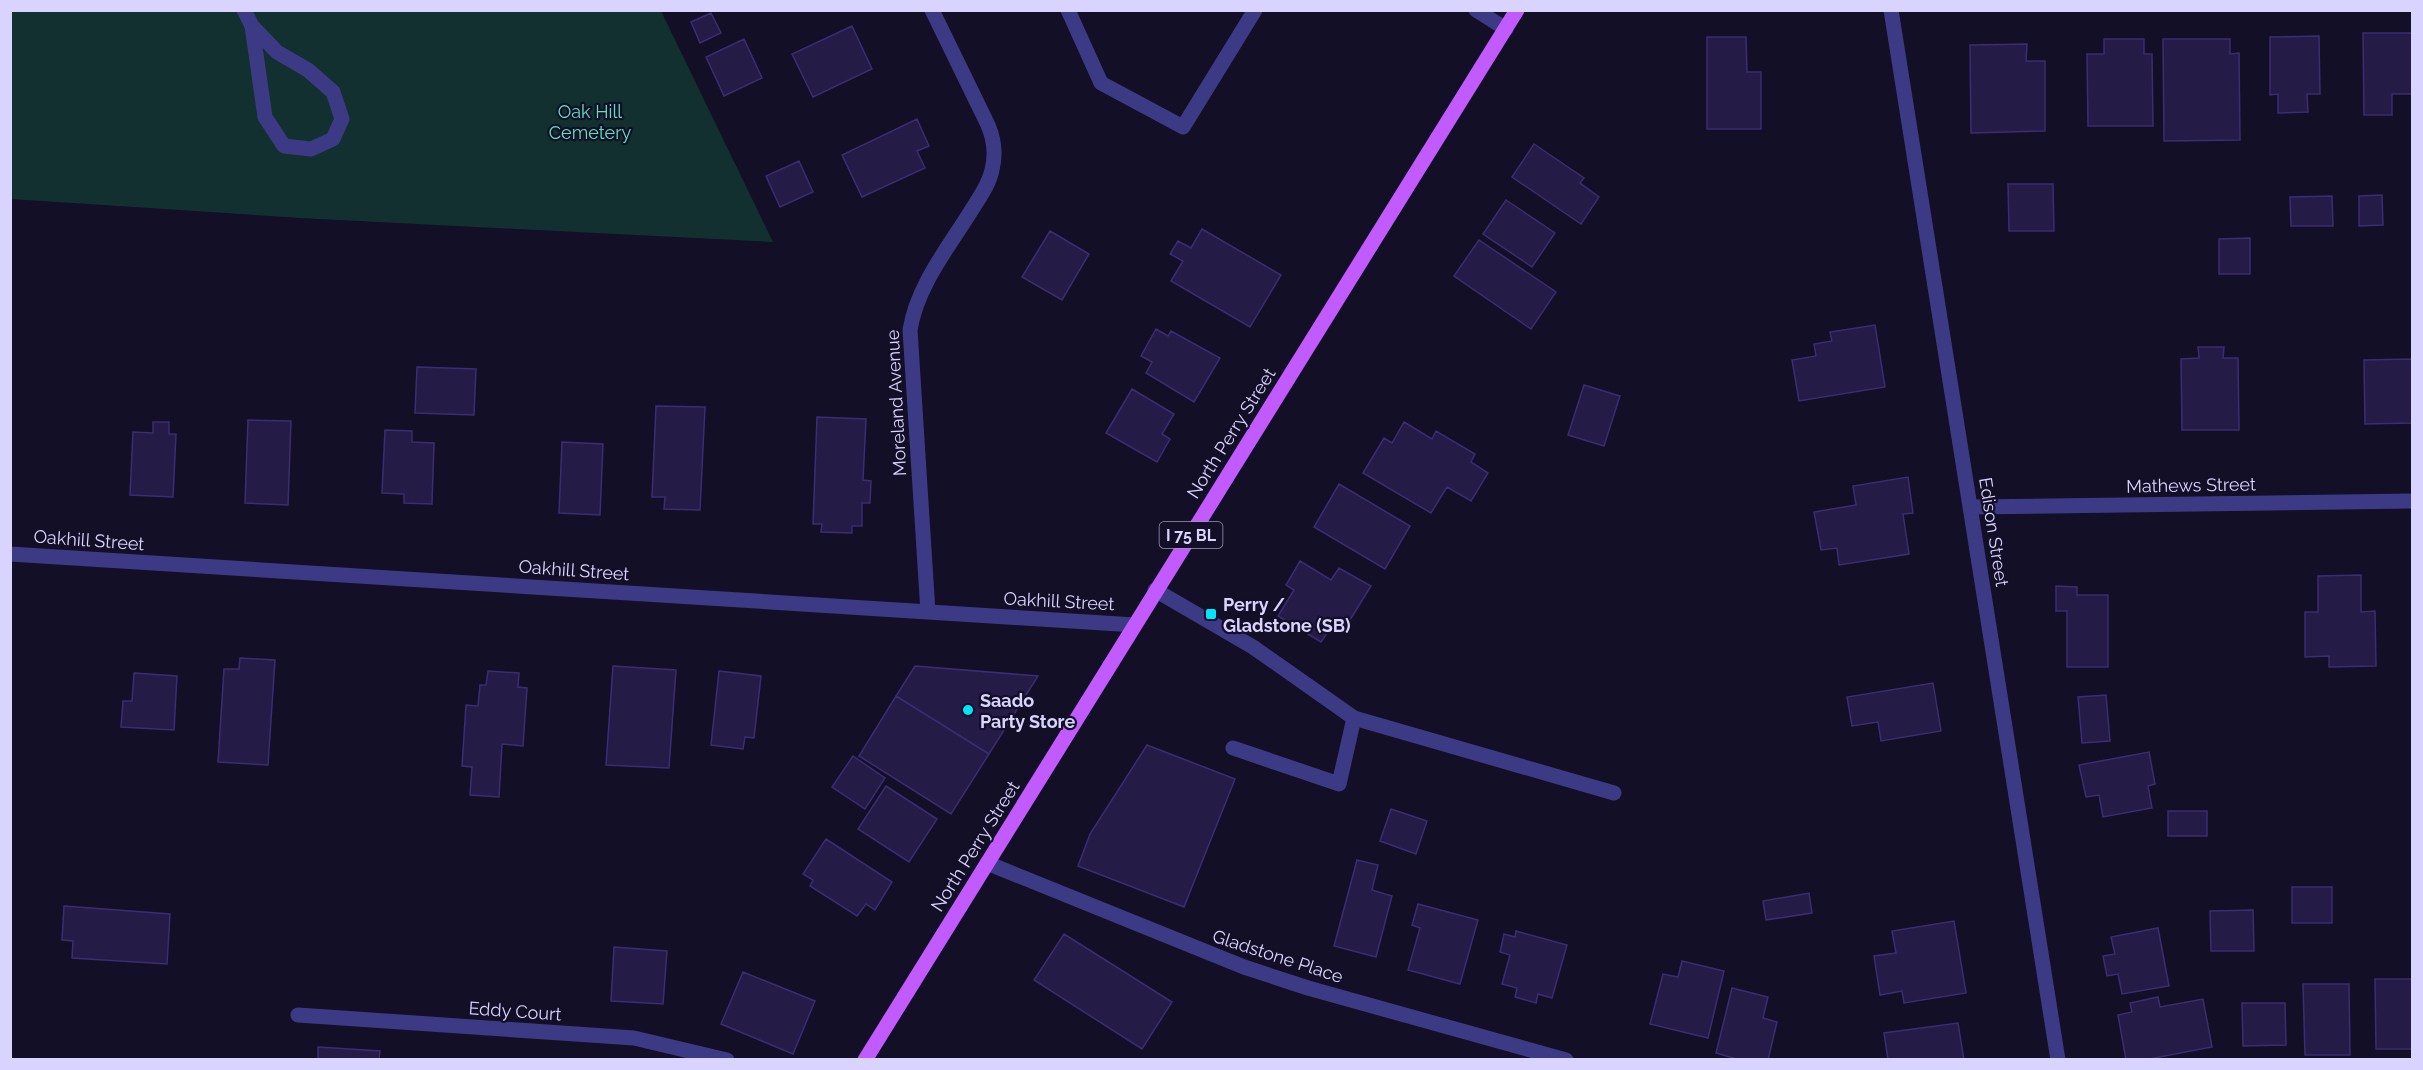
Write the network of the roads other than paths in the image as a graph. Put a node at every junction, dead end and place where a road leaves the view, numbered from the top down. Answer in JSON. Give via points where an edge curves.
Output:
{"nodes":[{"id":1,"x":244,"y":10,"type":"edge"},
{"id":2,"x":932,"y":10,"type":"edge"},
{"id":3,"x":1068,"y":10,"type":"edge"},
{"id":4,"x":1255,"y":10,"type":"edge"},
{"id":5,"x":1476,"y":10,"type":"edge"},
{"id":6,"x":1517,"y":10,"type":"edge"},
{"id":7,"x":1891,"y":10,"type":"edge"},
{"id":8,"x":252,"y":26,"type":"junction"},
{"id":9,"x":1506,"y":29,"type":"junction"},
{"id":10,"x":2412,"y":501,"type":"edge"},
{"id":11,"x":1970,"y":507,"type":"junction"},
{"id":12,"x":10,"y":554,"type":"edge"},
{"id":13,"x":1155,"y":590,"type":"junction"},
{"id":14,"x":928,"y":612,"type":"junction"},
{"id":15,"x":1135,"y":625,"type":"junction"},
{"id":16,"x":1354,"y":718,"type":"junction"},
{"id":17,"x":1233,"y":748,"type":"dead end"},
{"id":18,"x":1614,"y":793,"type":"dead end"},
{"id":19,"x":987,"y":863,"type":"junction"},
{"id":20,"x":298,"y":1015,"type":"dead end"},
{"id":21,"x":728,"y":1059,"type":"edge"},
{"id":22,"x":865,"y":1059,"type":"edge"},
{"id":23,"x":1566,"y":1059,"type":"edge"},
{"id":24,"x":2058,"y":1059,"type":"edge"}],
"edges":[{"from":1,"to":8,"type":"street"},
{"from":2,"to":14,"type":"street","name":"Moreland Avenue","via":[[988,125],[994,156],[986,187],[924,288],[910,330]]},
{"from":3,"to":4,"type":"street","via":[[1101,83],[1183,127]]},
{"from":5,"to":9,"type":"street"},
{"from":6,"to":9,"type":"main road","name":"North Perry Street","number":"I 75 BL"},
{"from":7,"to":11,"type":"street","name":"Edison Street"},
{"from":8,"to":8,"type":"street","via":[[265,117],[284,146],[311,149],[333,139],[342,119],[333,92],[308,70],[277,52]]},
{"from":9,"to":13,"type":"main road","name":"North Perry Street","number":"I 75 BL"},
{"from":10,"to":11,"type":"street","name":"Mathews Street"},
{"from":11,"to":24,"type":"street","name":"Edison Street"},
{"from":12,"to":14,"type":"street","name":"Oakhill Street"},
{"from":13,"to":15,"type":"main road","name":"North Perry Street","number":"I 75 BL"},
{"from":13,"to":16,"type":"street","via":[[1253,647]]},
{"from":14,"to":15,"type":"street","name":"Oakhill Street"},
{"from":15,"to":19,"type":"main road","name":"North Perry Street","number":"I 75 BL"},
{"from":16,"to":17,"type":"street","via":[[1339,784]]},
{"from":16,"to":18,"type":"street"},
{"from":19,"to":22,"type":"main road","name":"North Perry Street","number":"I 75 BL"},
{"from":19,"to":23,"type":"street","name":"Gladstone Place","via":[[1244,967]]},
{"from":20,"to":21,"type":"street","name":"Eddy Court","via":[[634,1038]]}]}
